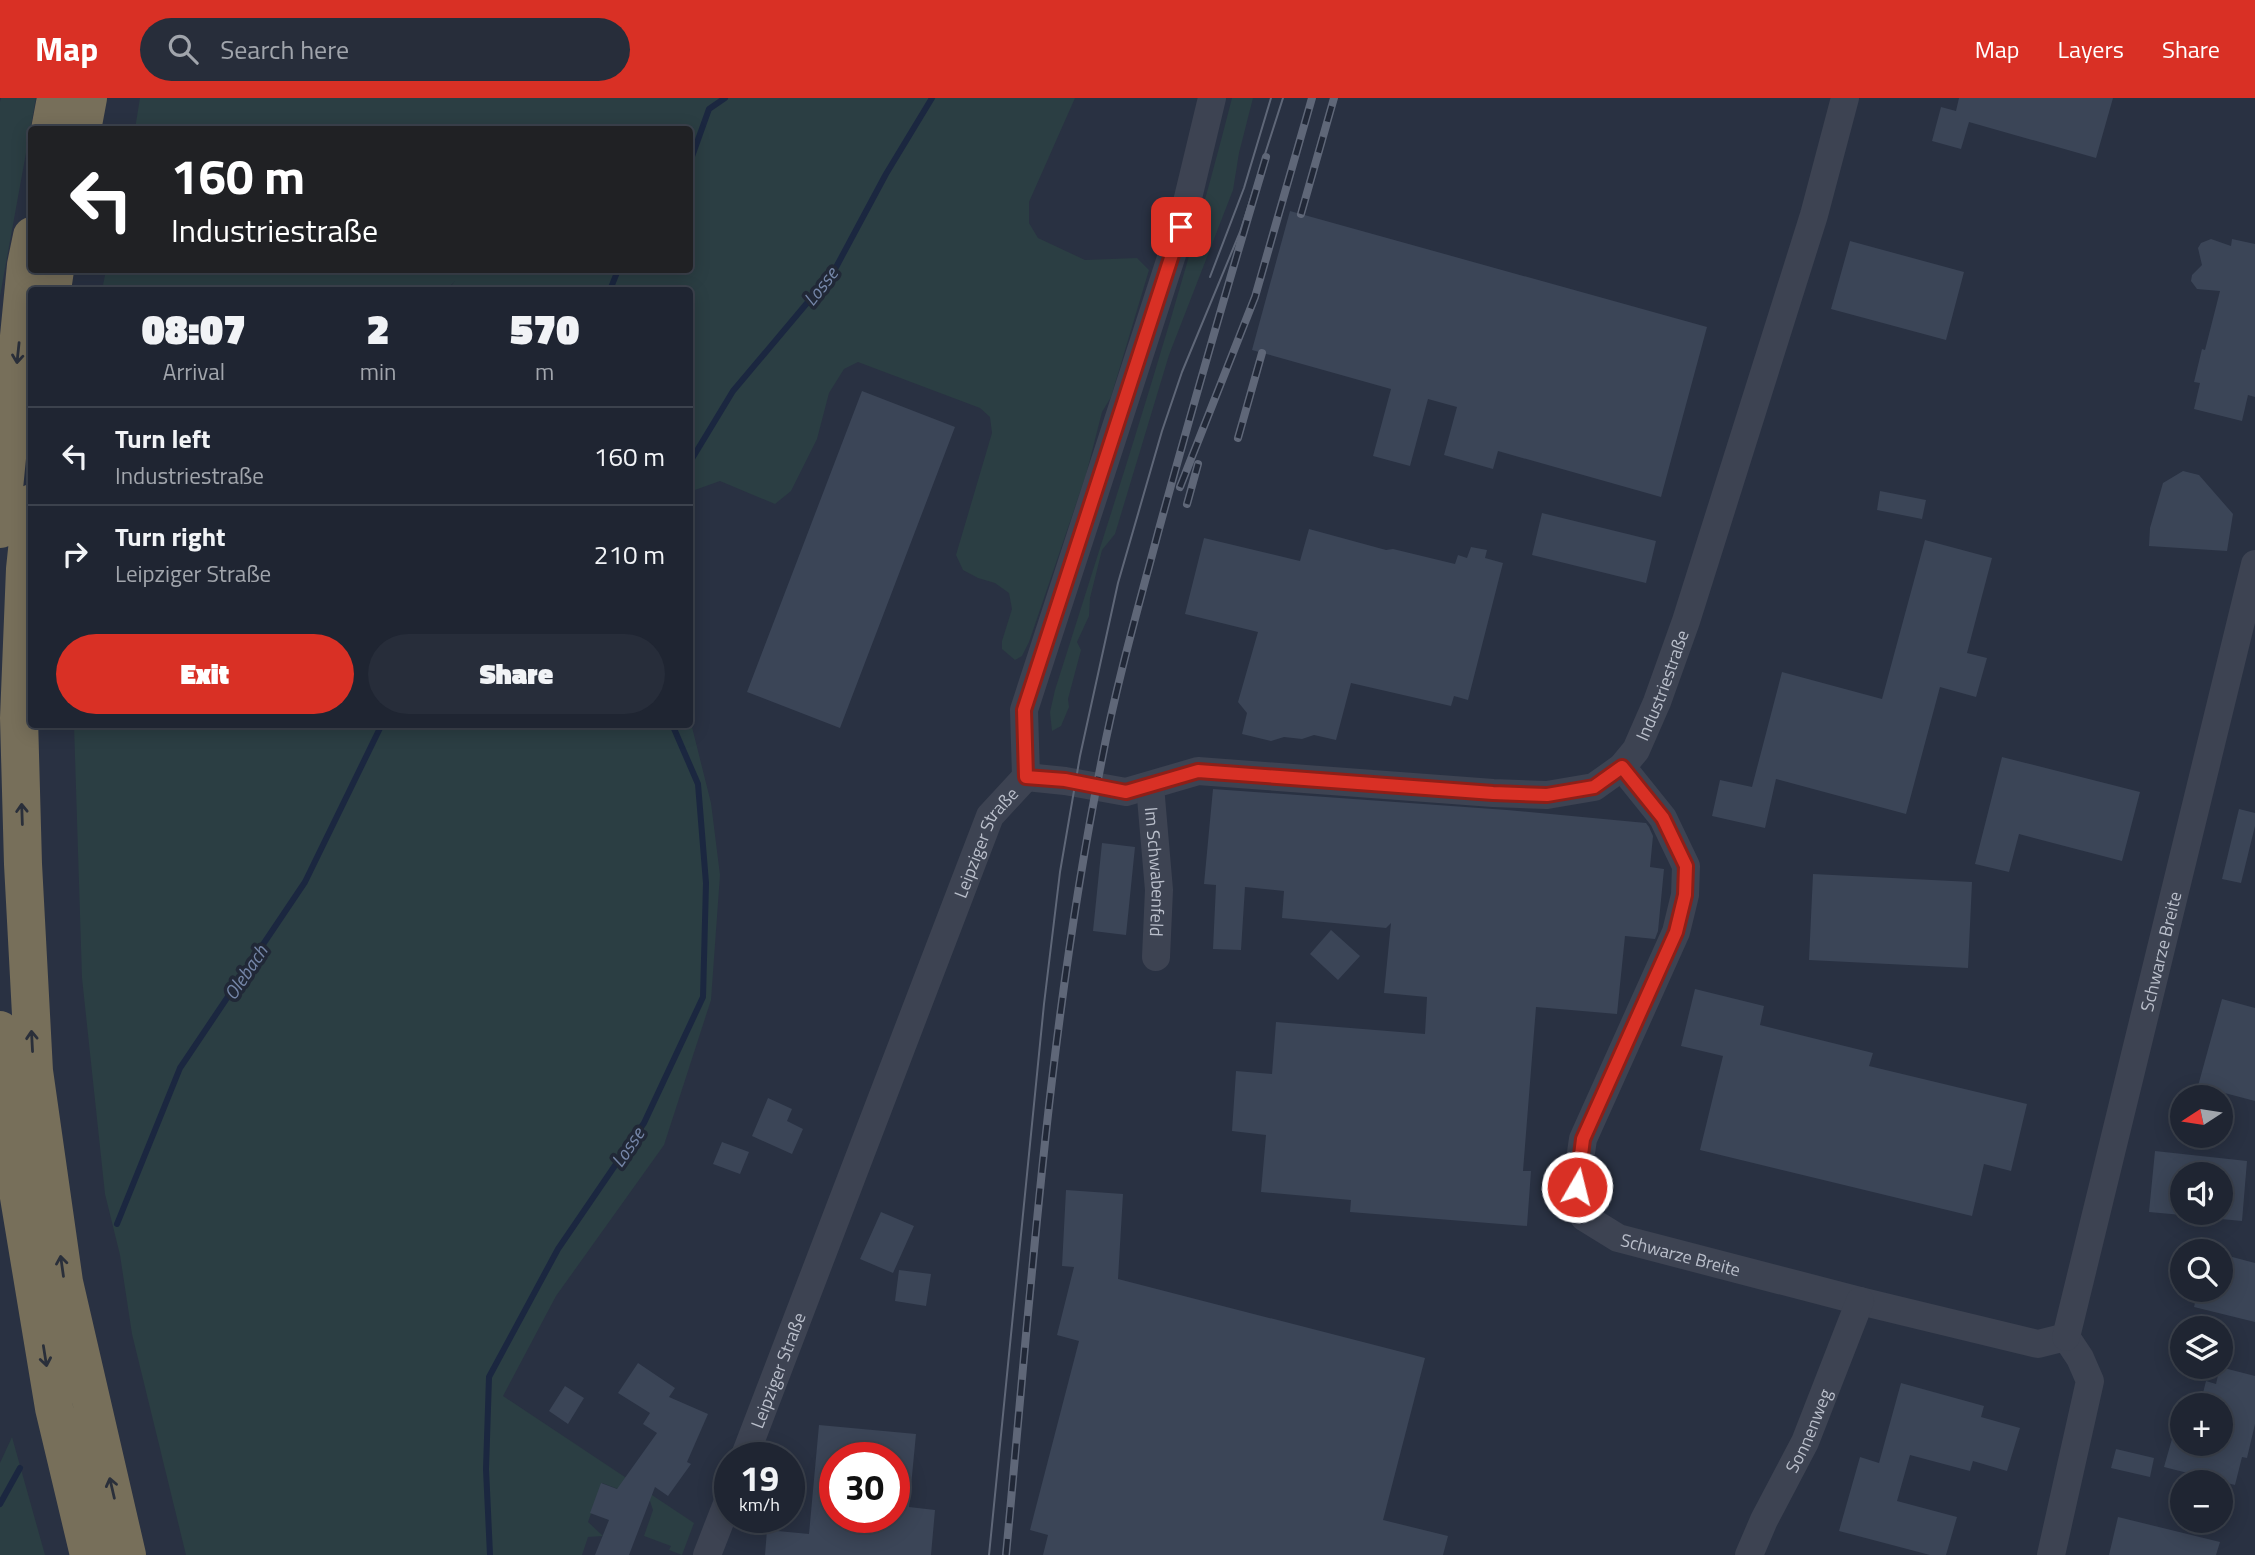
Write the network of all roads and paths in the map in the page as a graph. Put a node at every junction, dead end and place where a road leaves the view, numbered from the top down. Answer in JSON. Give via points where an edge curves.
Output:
{"nodes":[{"id":1,"x":56,"y":98,"type":"edge"},
{"id":2,"x":88,"y":98,"type":"edge"},
{"id":3,"x":1212,"y":98,"type":"edge"},
{"id":4,"x":1844,"y":98,"type":"edge"},
{"id":5,"x":51,"y":126,"type":"edge"},
{"id":6,"x":83,"y":126,"type":"edge"},
{"id":7,"x":28,"y":255,"type":"edge"},
{"id":8,"x":0,"y":529,"type":"edge"},
{"id":9,"x":28,"y":541,"type":"edge"},
{"id":10,"x":2255,"y":564,"type":"edge"},
{"id":11,"x":1622,"y":767,"type":"junction"},
{"id":12,"x":1026,"y":777,"type":"junction"},
{"id":13,"x":1150,"y":786,"type":"junction"},
{"id":14,"x":1156,"y":957,"type":"dead end"},
{"id":15,"x":0,"y":1030,"type":"edge"},
{"id":16,"x":1860,"y":1301,"type":"junction"},
{"id":17,"x":2066,"y":1337,"type":"junction"},
{"id":18,"x":750,"y":1442,"type":"edge"},
{"id":19,"x":716,"y":1533,"type":"edge"},
{"id":20,"x":89,"y":1555,"type":"edge"},
{"id":21,"x":127,"y":1555,"type":"edge"},
{"id":22,"x":707,"y":1555,"type":"edge"},
{"id":23,"x":1749,"y":1555,"type":"edge"},
{"id":24,"x":2051,"y":1555,"type":"edge"}],
"edges":[{"from":1,"to":5,"type":"highway"},
{"from":2,"to":6,"type":"highway"},
{"from":3,"to":12,"type":"street","name":"Leipziger Straße","via":[[1181,227],[1024,710]]},
{"from":4,"to":11,"type":"street","name":"Industriestraße","via":[[1814,215],[1686,621],[1636,750]]},
{"from":7,"to":8,"type":"highway","one_way":true},
{"from":21,"to":9,"type":"highway","one_way":true,"via":[[65,1282],[34,1071],[19,718]]},
{"from":10,"to":17,"type":"street","name":"Schwarze Breite"},
{"from":11,"to":13,"type":"street","name":"Industriestraße","via":[[1594,787],[1547,795],[1198,771]]},
{"from":11,"to":16,"type":"street","name":"Schwarze Breite","via":[[1663,818],[1686,866],[1685,895],[1676,932],[1583,1139],[1577,1187],[1584,1217],[1618,1238]]},
{"from":12,"to":13,"type":"street","name":"Industriestraße","via":[[1126,792]]},
{"from":12,"to":18,"type":"street","name":"Leipziger Straße","via":[[990,816]]},
{"from":13,"to":14,"type":"street","name":"Im Schwabenfeld","via":[[1159,890]]},
{"from":15,"to":20,"type":"highway","one_way":true,"via":[[14,1167],[52,1395]]},
{"from":16,"to":17,"type":"street","name":"Schwarze Breite","via":[[2038,1344]]},
{"from":16,"to":23,"type":"street","name":"Sonnenweg","via":[[1805,1442]]},
{"from":17,"to":24,"type":"street","via":[[2090,1381]]},
{"from":19,"to":22,"type":"street"}]}
